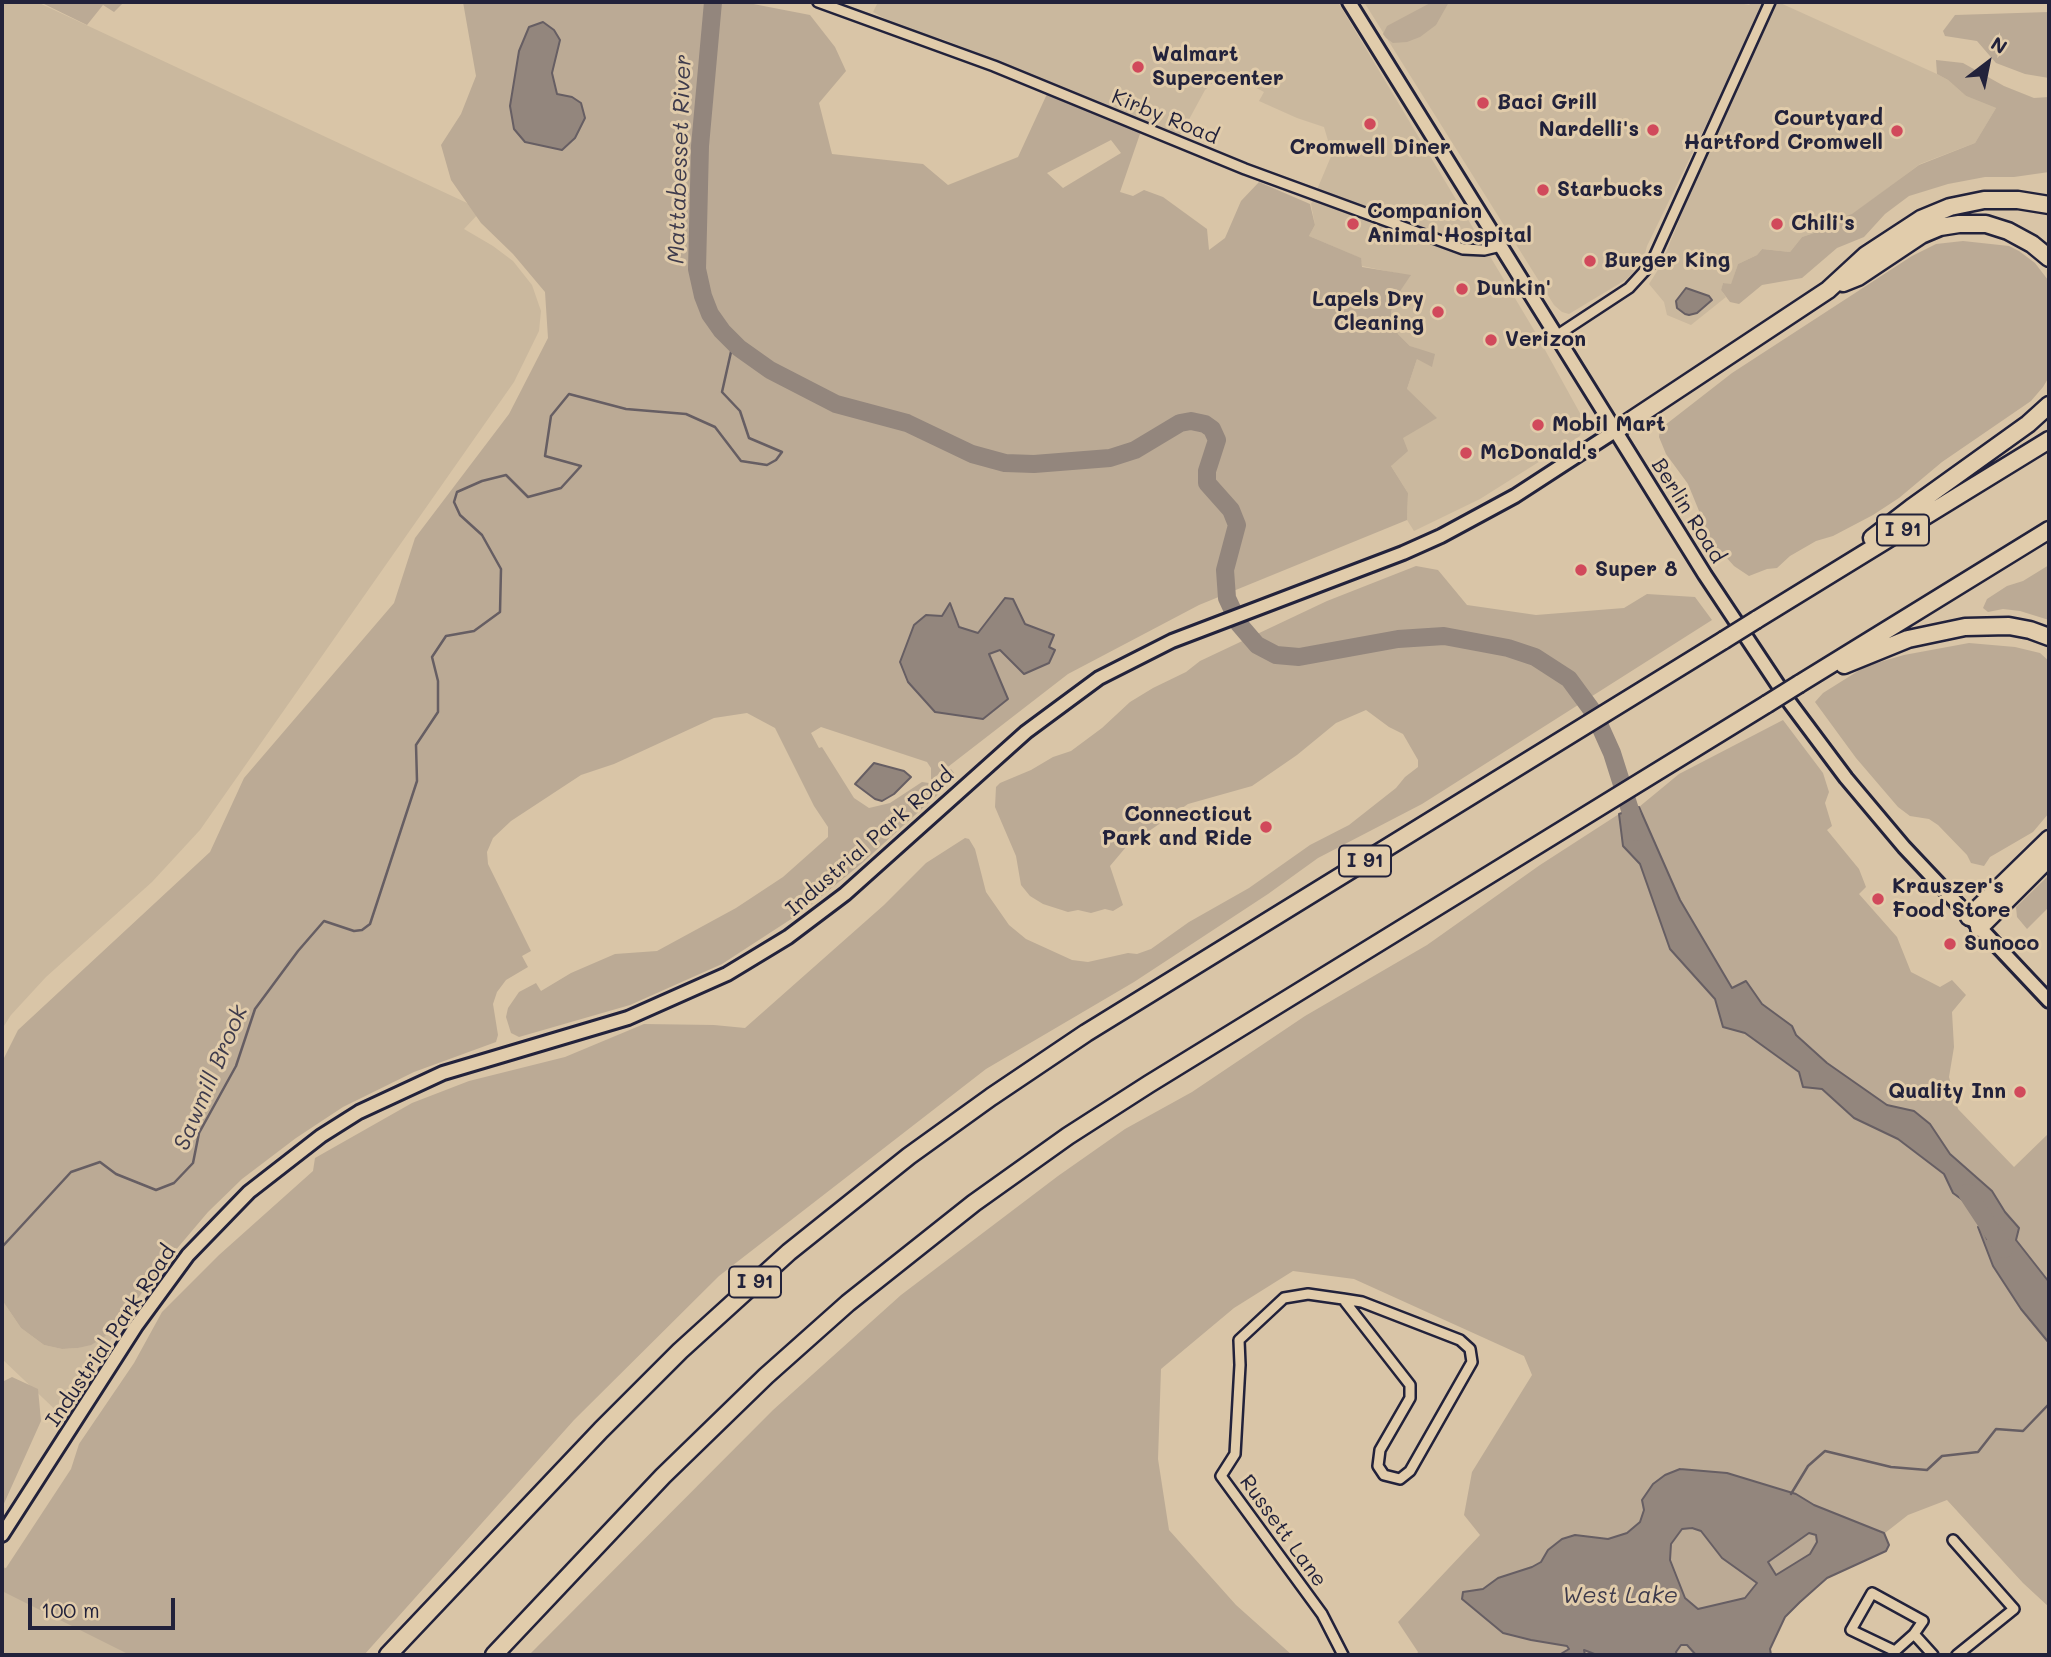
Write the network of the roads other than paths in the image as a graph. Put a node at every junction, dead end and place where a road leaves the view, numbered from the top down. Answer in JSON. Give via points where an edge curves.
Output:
{"nodes":[{"id":1,"x":818,"y":2,"type":"edge"},
{"id":2,"x":1349,"y":2,"type":"edge"},
{"id":3,"x":1770,"y":2,"type":"edge"},
{"id":4,"x":2049,"y":205,"type":"edge"},
{"id":5,"x":1501,"y":246,"type":"junction"},
{"id":6,"x":2049,"y":258,"type":"edge"},
{"id":7,"x":1828,"y":290,"type":"junction"},
{"id":8,"x":1556,"y":335,"type":"junction"},
{"id":9,"x":2049,"y":405,"type":"edge"},
{"id":10,"x":1615,"y":431,"type":"junction"},
{"id":11,"x":2049,"y":440,"type":"edge"},
{"id":12,"x":2049,"y":530,"type":"edge"},
{"id":13,"x":1825,"y":578,"type":"junction"},
{"id":14,"x":2049,"y":637,"type":"edge"},
{"id":15,"x":1804,"y":681,"type":"junction"},
{"id":16,"x":2049,"y":839,"type":"edge"},
{"id":17,"x":2049,"y":858,"type":"edge"},
{"id":18,"x":1974,"y":923,"type":"junction"},
{"id":19,"x":2049,"y":1001,"type":"edge"},
{"id":20,"x":1343,"y":1299,"type":"junction"},
{"id":21,"x":2,"y":1535,"type":"edge"},
{"id":22,"x":1953,"y":1540,"type":"dead end"},
{"id":23,"x":1914,"y":1634,"type":"junction"},
{"id":24,"x":388,"y":1655,"type":"edge"},
{"id":25,"x":494,"y":1655,"type":"edge"},
{"id":26,"x":1343,"y":1655,"type":"edge"},
{"id":27,"x":1933,"y":1655,"type":"edge"},
{"id":28,"x":1958,"y":1655,"type":"edge"}],
"edges":[{"from":1,"to":5,"type":"street","name":"Kirby Road","via":[[1463,249]]},
{"from":2,"to":5,"type":"street","name":"Berlin Road"},
{"from":3,"to":8,"type":"street","via":[[1651,264],[1629,288]]},
{"from":4,"to":7,"type":"highway","via":[[1992,200],[1937,212],[1886,240]]},
{"from":5,"to":8,"type":"street","name":"Berlin Road"},
{"from":6,"to":7,"type":"highway","via":[[2026,239],[2002,228],[1980,223],[1952,225],[1922,235]]},
{"from":7,"to":10,"type":"highway"},
{"from":8,"to":10,"type":"street","name":"Berlin Road"},
{"from":9,"to":13,"type":"highway"},
{"from":10,"to":18,"type":"street","name":"Berlin Road","via":[[1804,723],[1879,818]]},
{"from":10,"to":21,"type":"street","name":"Industrial Park Road","via":[[1530,487],[1441,536],[1207,627],[1099,678],[1009,746],[845,894],[737,969],[628,1018],[484,1059],[400,1091],[349,1118],[249,1192],[161,1290]]},
{"from":11,"to":13,"type":"highway","number":"I 91"},
{"from":12,"to":15,"type":"highway"},
{"from":13,"to":24,"type":"highway","number":"I 91","bridge":true,"via":[[1086,1033],[880,1178],[680,1351]]},
{"from":14,"to":15,"type":"highway","via":[[2009,626],[1948,629],[1908,639]]},
{"from":15,"to":25,"type":"highway","bridge":true,"via":[[1109,1109],[948,1222],[747,1393]]},
{"from":16,"to":18,"type":"highway"},
{"from":17,"to":18,"type":"highway"},
{"from":18,"to":19,"type":"street","name":"Berlin Road"},
{"from":20,"to":20,"type":"street","name":"Russett Lane","via":[[1409,1385],[1410,1398],[1380,1450],[1378,1466],[1384,1475],[1400,1479],[1410,1471],[1472,1362],[1470,1349],[1460,1340]]},
{"from":20,"to":26,"type":"street","name":"Russett Lane","via":[[1308,1294],[1283,1298],[1239,1340],[1235,1454],[1221,1476],[1322,1614]]},
{"from":22,"to":28,"type":"street","via":[[2014,1609]]},
{"from":23,"to":23,"type":"street","via":[[1923,1622],[1872,1593],[1851,1630],[1895,1651]]},
{"from":23,"to":27,"type":"street"}]}
